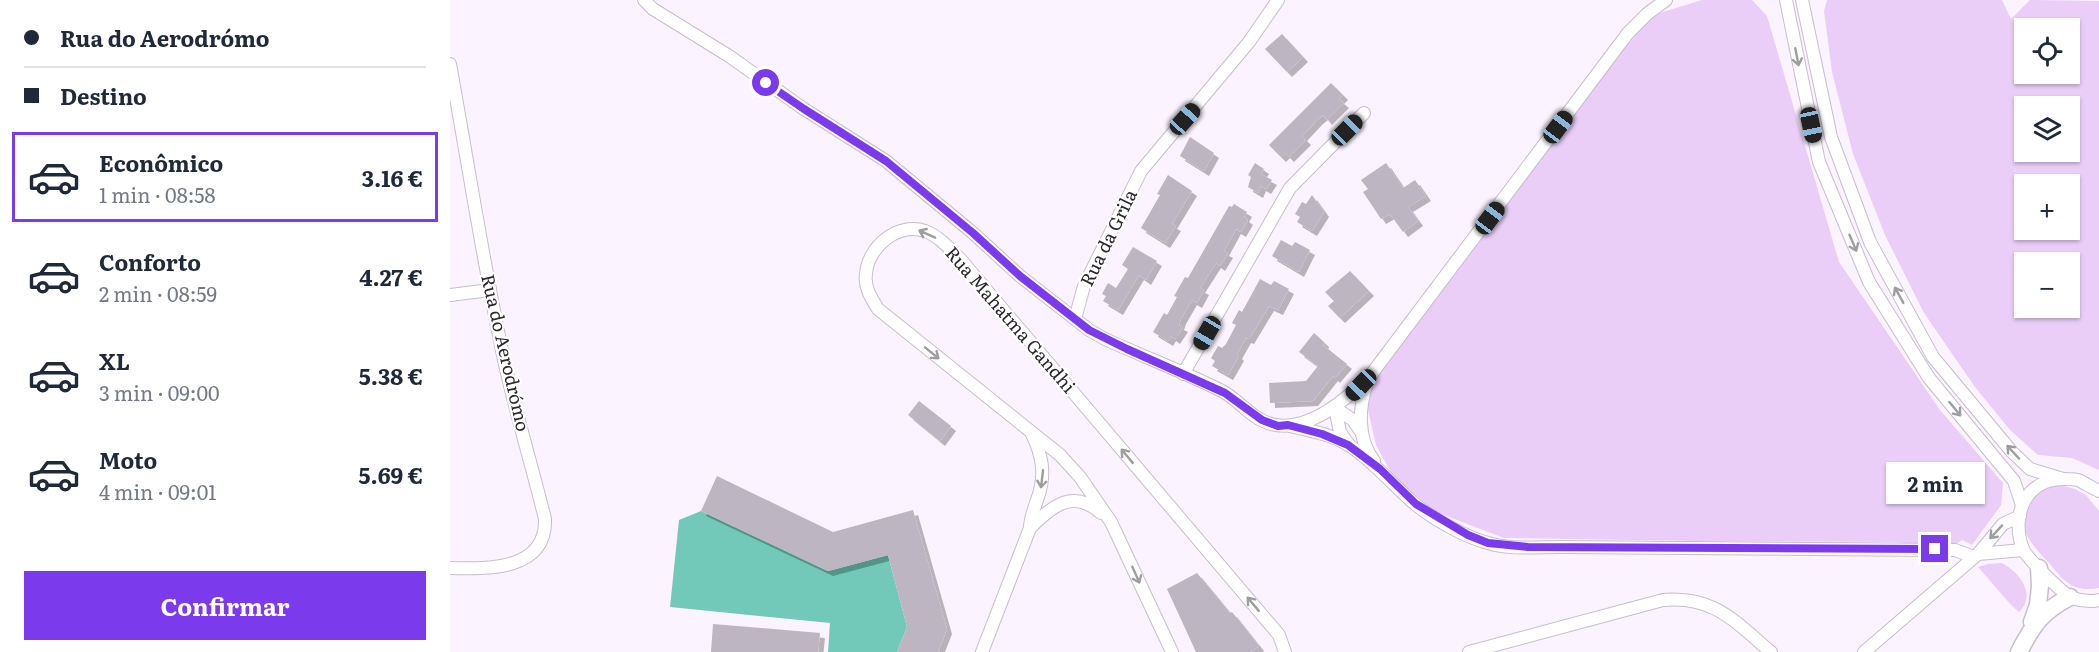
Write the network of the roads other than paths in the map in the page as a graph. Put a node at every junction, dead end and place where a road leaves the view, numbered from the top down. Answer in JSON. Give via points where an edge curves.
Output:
{"nodes":[{"id":1,"x":644,"y":0,"type":"edge"},
{"id":2,"x":1278,"y":0,"type":"edge"},
{"id":3,"x":1666,"y":0,"type":"edge"},
{"id":4,"x":1776,"y":0,"type":"edge"},
{"id":5,"x":1786,"y":0,"type":"edge"},
{"id":6,"x":1802,"y":0,"type":"edge"},
{"id":7,"x":1809,"y":0,"type":"edge"},
{"id":8,"x":1789,"y":15,"type":"junction"},
{"id":9,"x":1806,"y":18,"type":"junction"},
{"id":10,"x":450,"y":64,"type":"edge"},
{"id":11,"x":1364,"y":113,"type":"dead end"},
{"id":12,"x":490,"y":290,"type":"junction"},
{"id":13,"x":450,"y":295,"type":"edge"},
{"id":14,"x":1075,"y":319,"type":"junction"},
{"id":15,"x":1183,"y":374,"type":"junction"},
{"id":16,"x":1370,"y":376,"type":"junction"},
{"id":17,"x":1335,"y":408,"type":"junction"},
{"id":18,"x":1288,"y":425,"type":"junction"},
{"id":19,"x":1030,"y":431,"type":"junction"},
{"id":20,"x":1363,"y":435,"type":"junction"},
{"id":21,"x":1348,"y":445,"type":"junction"},
{"id":22,"x":1380,"y":469,"type":"junction"},
{"id":23,"x":2063,"y":479,"type":"junction"},
{"id":24,"x":2099,"y":491,"type":"edge"},
{"id":25,"x":2021,"y":511,"type":"junction"},
{"id":26,"x":1111,"y":522,"type":"junction"},
{"id":27,"x":1030,"y":528,"type":"junction"},
{"id":28,"x":2023,"y":550,"type":"junction"},
{"id":29,"x":1976,"y":555,"type":"junction"},
{"id":30,"x":450,"y":568,"type":"edge"},
{"id":31,"x":2039,"y":568,"type":"junction"},
{"id":32,"x":2070,"y":597,"type":"junction"},
{"id":33,"x":2099,"y":600,"type":"edge"},
{"id":34,"x":2031,"y":629,"type":"junction"},
{"id":35,"x":1282,"y":639,"type":"junction"},
{"id":36,"x":982,"y":652,"type":"edge"},
{"id":37,"x":1173,"y":652,"type":"edge"},
{"id":38,"x":1285,"y":652,"type":"edge"},
{"id":39,"x":1295,"y":652,"type":"edge"},
{"id":40,"x":1469,"y":652,"type":"edge"},
{"id":41,"x":1771,"y":652,"type":"edge"},
{"id":42,"x":1864,"y":652,"type":"edge"},
{"id":43,"x":2019,"y":652,"type":"edge"}],
"edges":[{"from":1,"to":14,"type":"street","via":[[886,161]]},
{"from":2,"to":14,"type":"street","name":"Rua da Grila","via":[[1249,42],[1141,171],[1084,286]]},
{"from":3,"to":16,"type":"street","via":[[1628,33]]},
{"from":4,"to":8,"type":"street"},
{"from":5,"to":8,"type":"street"},
{"from":6,"to":9,"type":"street"},
{"from":7,"to":9,"type":"street"},
{"from":8,"to":25,"type":"street","one_way":true,"via":[[1819,162],[1869,282],[1929,378],[2014,482]]},
{"from":23,"to":9,"type":"street","one_way":true,"via":[[2030,469],[1933,357],[1870,242],[1831,137]]},
{"from":10,"to":12,"type":"street","name":"Rua do Aerodrómo"},
{"from":11,"to":15,"type":"street","via":[[1290,188]]},
{"from":12,"to":13,"type":"street"},
{"from":12,"to":30,"type":"street","name":"Rua do Aerodrómo","via":[[545,529],[536,550],[524,560],[471,569]]},
{"from":14,"to":15,"type":"street","via":[[1105,339]]},
{"from":15,"to":18,"type":"street","via":[[1225,393],[1262,420]]},
{"from":16,"to":17,"type":"street"},
{"from":16,"to":20,"type":"street","via":[[1360,414]]},
{"from":17,"to":18,"type":"street"},
{"from":17,"to":20,"type":"street","via":[[1353,420]]},
{"from":17,"to":21,"type":"street","via":[[1340,432]]},
{"from":18,"to":21,"type":"street"},
{"from":19,"to":26,"type":"street","name":"Rua Mahatma Gandhi","via":[[1080,477]]},
{"from":19,"to":27,"type":"street","one_way":true,"via":[[1040,449],[1043,471]]},
{"from":35,"to":19,"type":"street","name":"Rua Mahatma Gandhi","one_way":true,"via":[[961,260],[940,240],[912,228],[879,244],[869,259],[865,276],[869,295],[878,309]]},
{"from":20,"to":22,"type":"street","via":[[1368,454]]},
{"from":21,"to":22,"type":"street"},
{"from":22,"to":29,"type":"street","via":[[1416,504],[1442,522],[1488,543],[1511,547],[1920,549]]},
{"from":23,"to":24,"type":"street","via":[[2077,479]]},
{"from":23,"to":25,"type":"street","via":[[2034,487]]},
{"from":25,"to":28,"type":"street"},
{"from":25,"to":29,"type":"street","one_way":true},
{"from":26,"to":27,"type":"street","via":[[1092,505],[1079,500],[1049,508]]},
{"from":26,"to":37,"type":"street","name":"Rua Mahatma Gandhi","one_way":true},
{"from":27,"to":36,"type":"street"},
{"from":28,"to":29,"type":"street"},
{"from":28,"to":31,"type":"street"},
{"from":29,"to":42,"type":"street"},
{"from":31,"to":32,"type":"street"},
{"from":31,"to":34,"type":"main road","via":[[2038,605]]},
{"from":32,"to":33,"type":"street"},
{"from":32,"to":34,"type":"main road","via":[[2044,613]]},
{"from":34,"to":43,"type":"main road"},
{"from":35,"to":38,"type":"street","name":"Rua Mahatma Gandhi"},
{"from":35,"to":39,"type":"street","name":"Rua Mahatma Gandhi"},
{"from":40,"to":41,"type":"street","via":[[1681,598],[1710,605]]}]}
